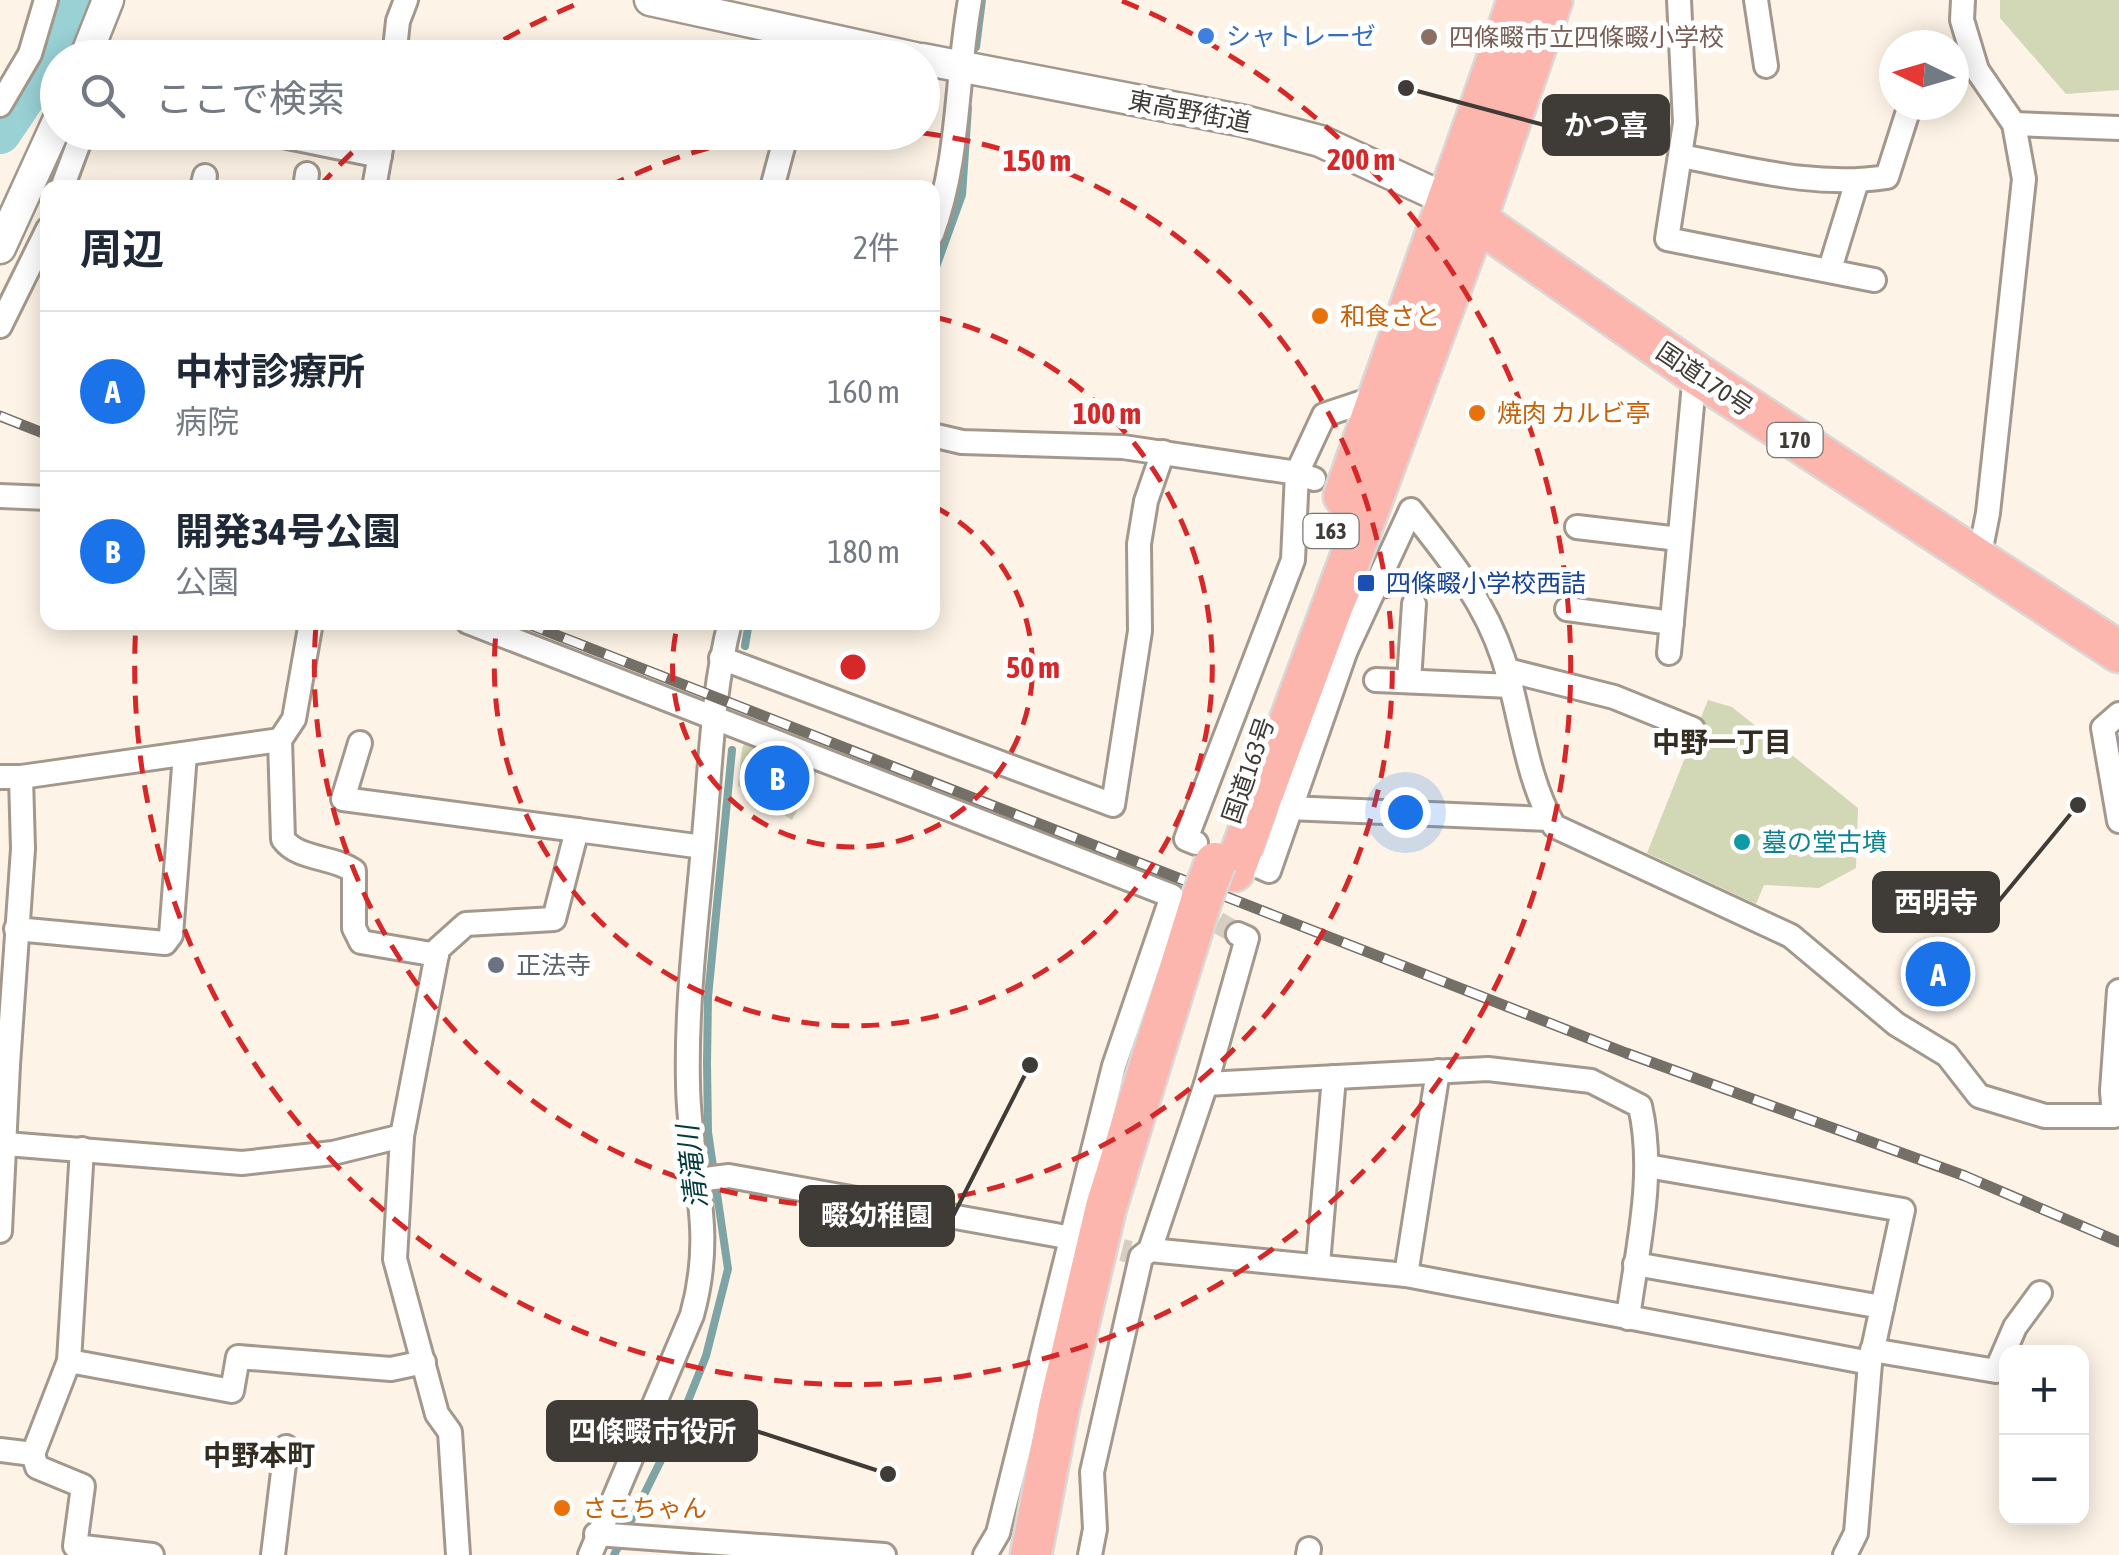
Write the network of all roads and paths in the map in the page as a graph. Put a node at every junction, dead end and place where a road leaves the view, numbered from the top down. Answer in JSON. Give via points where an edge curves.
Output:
{"nodes":[{"id":1,"x":46,"y":0,"type":"edge"},
{"id":2,"x":108,"y":0,"type":"edge"},
{"id":3,"x":406,"y":0,"type":"edge"},
{"id":4,"x":650,"y":0,"type":"edge"},
{"id":5,"x":970,"y":0,"type":"edge"},
{"id":6,"x":1518,"y":0,"type":"edge"},
{"id":7,"x":1552,"y":0,"type":"edge"},
{"id":8,"x":1679,"y":0,"type":"edge"},
{"id":9,"x":1756,"y":0,"type":"edge"},
{"id":10,"x":1963,"y":0,"type":"edge"},
{"id":11,"x":1962,"y":30,"type":"edge"},
{"id":12,"x":95,"y":40,"type":"edge"},
{"id":13,"x":396,"y":40,"type":"edge"},
{"id":14,"x":785,"y":40,"type":"edge"},
{"id":15,"x":940,"y":62,"type":"edge"},
{"id":16,"x":1969,"y":63,"type":"edge"},
{"id":17,"x":958,"y":66,"type":"junction"},
{"id":18,"x":1766,"y":66,"type":"dead end"},
{"id":19,"x":0,"y":106,"type":"edge"},
{"id":20,"x":1905,"y":120,"type":"edge"},
{"id":21,"x":2014,"y":124,"type":"junction"},
{"id":22,"x":2119,"y":128,"type":"edge"},
{"id":23,"x":45,"y":150,"type":"edge"},
{"id":24,"x":76,"y":150,"type":"edge"},
{"id":25,"x":381,"y":150,"type":"edge"},
{"id":26,"x":782,"y":150,"type":"edge"},
{"id":27,"x":1680,"y":156,"type":"junction"},
{"id":28,"x":65,"y":180,"type":"edge"},
{"id":29,"x":375,"y":180,"type":"edge"},
{"id":30,"x":774,"y":180,"type":"edge"},
{"id":31,"x":1857,"y":181,"type":"junction"},
{"id":32,"x":940,"y":206,"type":"edge"},
{"id":33,"x":1461,"y":209,"type":"junction"},
{"id":34,"x":40,"y":245,"type":"edge"},
{"id":35,"x":0,"y":248,"type":"edge"},
{"id":36,"x":1830,"y":270,"type":"junction"},
{"id":37,"x":1874,"y":280,"type":"dead end"},
{"id":38,"x":0,"y":326,"type":"edge"},
{"id":39,"x":1695,"y":373,"type":"junction"},
{"id":40,"x":1378,"y":398,"type":"junction"},
{"id":41,"x":940,"y":437,"type":"edge"},
{"id":42,"x":1163,"y":452,"type":"junction"},
{"id":43,"x":1306,"y":476,"type":"junction"},
{"id":44,"x":0,"y":496,"type":"edge"},
{"id":45,"x":40,"y":498,"type":"edge"},
{"id":46,"x":1577,"y":528,"type":"dead end"},
{"id":47,"x":1680,"y":539,"type":"junction"},
{"id":48,"x":1979,"y":558,"type":"junction"},
{"id":49,"x":1414,"y":604,"type":"dead end"},
{"id":50,"x":1567,"y":610,"type":"dead end"},
{"id":51,"x":1672,"y":623,"type":"junction"},
{"id":52,"x":309,"y":630,"type":"edge"},
{"id":53,"x":489,"y":630,"type":"edge"},
{"id":54,"x":728,"y":630,"type":"edge"},
{"id":55,"x":1332,"y":645,"type":"junction"},
{"id":56,"x":2119,"y":652,"type":"edge"},
{"id":57,"x":1669,"y":653,"type":"dead end"},
{"id":58,"x":721,"y":658,"type":"junction"},
{"id":59,"x":1509,"y":678,"type":"junction"},
{"id":60,"x":1376,"y":680,"type":"dead end"},
{"id":61,"x":1410,"y":682,"type":"junction"},
{"id":62,"x":2119,"y":714,"type":"edge"},
{"id":63,"x":715,"y":717,"type":"junction"},
{"id":64,"x":1693,"y":729,"type":"dead end"},
{"id":65,"x":280,"y":740,"type":"junction"},
{"id":66,"x":360,"y":743,"type":"dead end"},
{"id":67,"x":185,"y":754,"type":"junction"},
{"id":68,"x":10,"y":777,"type":"edge"},
{"id":69,"x":1288,"y":808,"type":"junction"},
{"id":70,"x":1549,"y":819,"type":"junction"},
{"id":71,"x":2119,"y":821,"type":"edge"},
{"id":72,"x":577,"y":830,"type":"junction"},
{"id":73,"x":703,"y":847,"type":"junction"},
{"id":74,"x":1213,"y":886,"type":"junction"},
{"id":75,"x":16,"y":929,"type":"junction"},
{"id":76,"x":437,"y":955,"type":"junction"},
{"id":77,"x":2119,"y":992,"type":"edge"},
{"id":78,"x":4,"y":1065,"type":"edge"},
{"id":79,"x":1438,"y":1071,"type":"junction"},
{"id":80,"x":1334,"y":1077,"type":"junction"},
{"id":81,"x":1206,"y":1084,"type":"junction"},
{"id":82,"x":2116,"y":1091,"type":"edge"},
{"id":83,"x":2117,"y":1122,"type":"edge"},
{"id":84,"x":402,"y":1136,"type":"junction"},
{"id":85,"x":6,"y":1144,"type":"junction"},
{"id":86,"x":82,"y":1150,"type":"junction"},
{"id":87,"x":1647,"y":1166,"type":"junction"},
{"id":88,"x":712,"y":1178,"type":"junction"},
{"id":89,"x":0,"y":1231,"type":"edge"},
{"id":90,"x":1079,"y":1238,"type":"junction"},
{"id":91,"x":1140,"y":1253,"type":"junction"},
{"id":92,"x":1318,"y":1264,"type":"junction"},
{"id":93,"x":1635,"y":1264,"type":"junction"},
{"id":94,"x":1406,"y":1275,"type":"junction"},
{"id":95,"x":2040,"y":1293,"type":"dead end"},
{"id":96,"x":1882,"y":1307,"type":"junction"},
{"id":97,"x":1628,"y":1318,"type":"junction"},
{"id":98,"x":1871,"y":1356,"type":"junction"},
{"id":99,"x":69,"y":1361,"type":"junction"},
{"id":100,"x":424,"y":1362,"type":"junction"},
{"id":101,"x":286,"y":1447,"type":"dead end"},
{"id":102,"x":0,"y":1450,"type":"edge"},
{"id":103,"x":33,"y":1454,"type":"junction"},
{"id":104,"x":606,"y":1540,"type":"edge"},
{"id":105,"x":152,"y":1555,"type":"edge"},
{"id":106,"x":273,"y":1555,"type":"edge"},
{"id":107,"x":458,"y":1555,"type":"edge"},
{"id":108,"x":884,"y":1555,"type":"edge"},
{"id":109,"x":985,"y":1555,"type":"edge"},
{"id":110,"x":1031,"y":1555,"type":"edge"},
{"id":111,"x":1056,"y":1555,"type":"edge"},
{"id":112,"x":1090,"y":1555,"type":"edge"},
{"id":113,"x":1845,"y":1555,"type":"edge"}],
"edges":[{"from":1,"to":19,"type":"street","via":[[30,54]]},
{"from":2,"to":12,"type":"street"},
{"from":3,"to":13,"type":"street"},
{"from":4,"to":14,"type":"street","name":"東高野街道"},
{"from":5,"to":17,"type":"street"},
{"from":6,"to":33,"type":"highway","name":"国道163号","number":"163"},
{"from":7,"to":33,"type":"highway","number":"163"},
{"from":8,"to":27,"type":"street","via":[[1686,123]]},
{"from":9,"to":18,"type":"street"},
{"from":10,"to":11,"type":"street"},
{"from":15,"to":17,"type":"street","name":"東高野街道"},
{"from":16,"to":21,"type":"street"},
{"from":17,"to":32,"type":"street","via":[[950,170]]},
{"from":17,"to":33,"type":"street","name":"東高野街道","via":[[1301,136]]},
{"from":20,"to":31,"type":"street","via":[[1886,177]]},
{"from":21,"to":22,"type":"street"},
{"from":21,"to":48,"type":"street","via":[[2024,179]]},
{"from":23,"to":35,"type":"street"},
{"from":24,"to":28,"type":"street"},
{"from":25,"to":29,"type":"street"},
{"from":26,"to":30,"type":"street"},
{"from":27,"to":31,"type":"street","via":[[1794,178]]},
{"from":27,"to":36,"type":"street","via":[[1667,239]]},
{"from":31,"to":36,"type":"street"},
{"from":33,"to":39,"type":"highway","name":"国道170号","number":"170"},
{"from":33,"to":40,"type":"highway","name":"国道163号","number":"163"},
{"from":33,"to":55,"type":"highway","name":"国道163号","number":"163"},
{"from":34,"to":38,"type":"street"},
{"from":36,"to":37,"type":"street"},
{"from":39,"to":47,"type":"street"},
{"from":39,"to":48,"type":"highway","name":"国道170号","number":"170"},
{"from":40,"to":43,"type":"street","via":[[1324,414]]},
{"from":40,"to":74,"type":"highway","name":"国道163号","number":"163"},
{"from":41,"to":42,"type":"street"},
{"from":42,"to":43,"type":"street"},
{"from":42,"to":58,"type":"street","via":[[1139,544],[1140,632],[1113,805]]},
{"from":43,"to":74,"type":"street","via":[[1293,560],[1186,839]]},
{"from":44,"to":45,"type":"street"},
{"from":46,"to":47,"type":"street"},
{"from":47,"to":51,"type":"street"},
{"from":48,"to":56,"type":"highway","name":"国道170号","number":"170"},
{"from":49,"to":61,"type":"street"},
{"from":50,"to":51,"type":"street"},
{"from":51,"to":57,"type":"street"},
{"from":52,"to":65,"type":"street","via":[[294,719]]},
{"from":53,"to":63,"type":"street"},
{"from":54,"to":58,"type":"street"},
{"from":55,"to":59,"type":"street","via":[[1401,507],[1474,589]]},
{"from":55,"to":69,"type":"street"},
{"from":55,"to":74,"type":"highway","name":"国道163号","number":"163"},
{"from":58,"to":63,"type":"street"},
{"from":59,"to":61,"type":"street"},
{"from":59,"to":64,"type":"street","via":[[1614,697]]},
{"from":59,"to":70,"type":"street"},
{"from":60,"to":61,"type":"street"},
{"from":62,"to":71,"type":"street","via":[[2104,728]]},
{"from":63,"to":73,"type":"street"},
{"from":63,"to":74,"type":"street"},
{"from":65,"to":67,"type":"street"},
{"from":65,"to":76,"type":"street","via":[[283,839],[290,849],[354,870],[352,911],[361,942]]},
{"from":66,"to":72,"type":"street","via":[[342,799]]},
{"from":67,"to":68,"type":"street"},
{"from":67,"to":75,"type":"street","via":[[171,935],[165,943]]},
{"from":68,"to":75,"type":"street","via":[[23,849]]},
{"from":69,"to":70,"type":"street"},
{"from":69,"to":74,"type":"street","via":[[1269,871]]},
{"from":70,"to":83,"type":"street","via":[[1791,936],[1896,1024],[1947,1055],[1979,1096],[2012,1110]]},
{"from":72,"to":73,"type":"street"},
{"from":72,"to":76,"type":"street","via":[[554,919],[466,924]]},
{"from":73,"to":88,"type":"street","via":[[687,1054],[691,1137]]},
{"from":74,"to":81,"type":"street","via":[[1247,938]]},
{"from":74,"to":90,"type":"street","via":[[1114,1066]]},
{"from":74,"to":110,"type":"highway","name":"国道163号","number":"163","via":[[1106,1207]]},
{"from":74,"to":111,"type":"highway","name":"国道163号","number":"163","via":[[1102,1308]]},
{"from":75,"to":78,"type":"street"},
{"from":76,"to":84,"type":"street"},
{"from":77,"to":82,"type":"street"},
{"from":78,"to":85,"type":"street"},
{"from":79,"to":80,"type":"street"},
{"from":79,"to":87,"type":"street","via":[[1488,1069],[1591,1081],[1640,1106]]},
{"from":79,"to":94,"type":"street"},
{"from":80,"to":81,"type":"street"},
{"from":80,"to":92,"type":"street"},
{"from":81,"to":91,"type":"street"},
{"from":82,"to":83,"type":"street"},
{"from":84,"to":86,"type":"street","via":[[242,1164]]},
{"from":84,"to":100,"type":"street","via":[[395,1259]]},
{"from":85,"to":86,"type":"street"},
{"from":85,"to":89,"type":"street"},
{"from":86,"to":99,"type":"street"},
{"from":87,"to":93,"type":"street"},
{"from":87,"to":96,"type":"street","via":[[1903,1210]]},
{"from":88,"to":90,"type":"street"},
{"from":88,"to":104,"type":"street","via":[[703,1276],[692,1315]]},
{"from":90,"to":109,"type":"street","via":[[998,1533]]},
{"from":91,"to":92,"type":"street"},
{"from":91,"to":112,"type":"street","via":[[1092,1472],[1096,1529]]},
{"from":92,"to":94,"type":"street"},
{"from":93,"to":96,"type":"street"},
{"from":93,"to":97,"type":"street"},
{"from":94,"to":97,"type":"street"},
{"from":95,"to":98,"type":"street","via":[[2015,1327],[1996,1371]]},
{"from":96,"to":98,"type":"street"},
{"from":97,"to":98,"type":"street"},
{"from":98,"to":113,"type":"street","via":[[1856,1533]]},
{"from":99,"to":100,"type":"street","via":[[232,1391],[238,1358],[392,1369]]},
{"from":99,"to":103,"type":"street"},
{"from":100,"to":107,"type":"street","via":[[450,1432]]},
{"from":101,"to":106,"type":"street"},
{"from":102,"to":103,"type":"street"},
{"from":103,"to":105,"type":"street","via":[[37,1466],[82,1486],[75,1546]]},
{"from":104,"to":108,"type":"street"}]}
